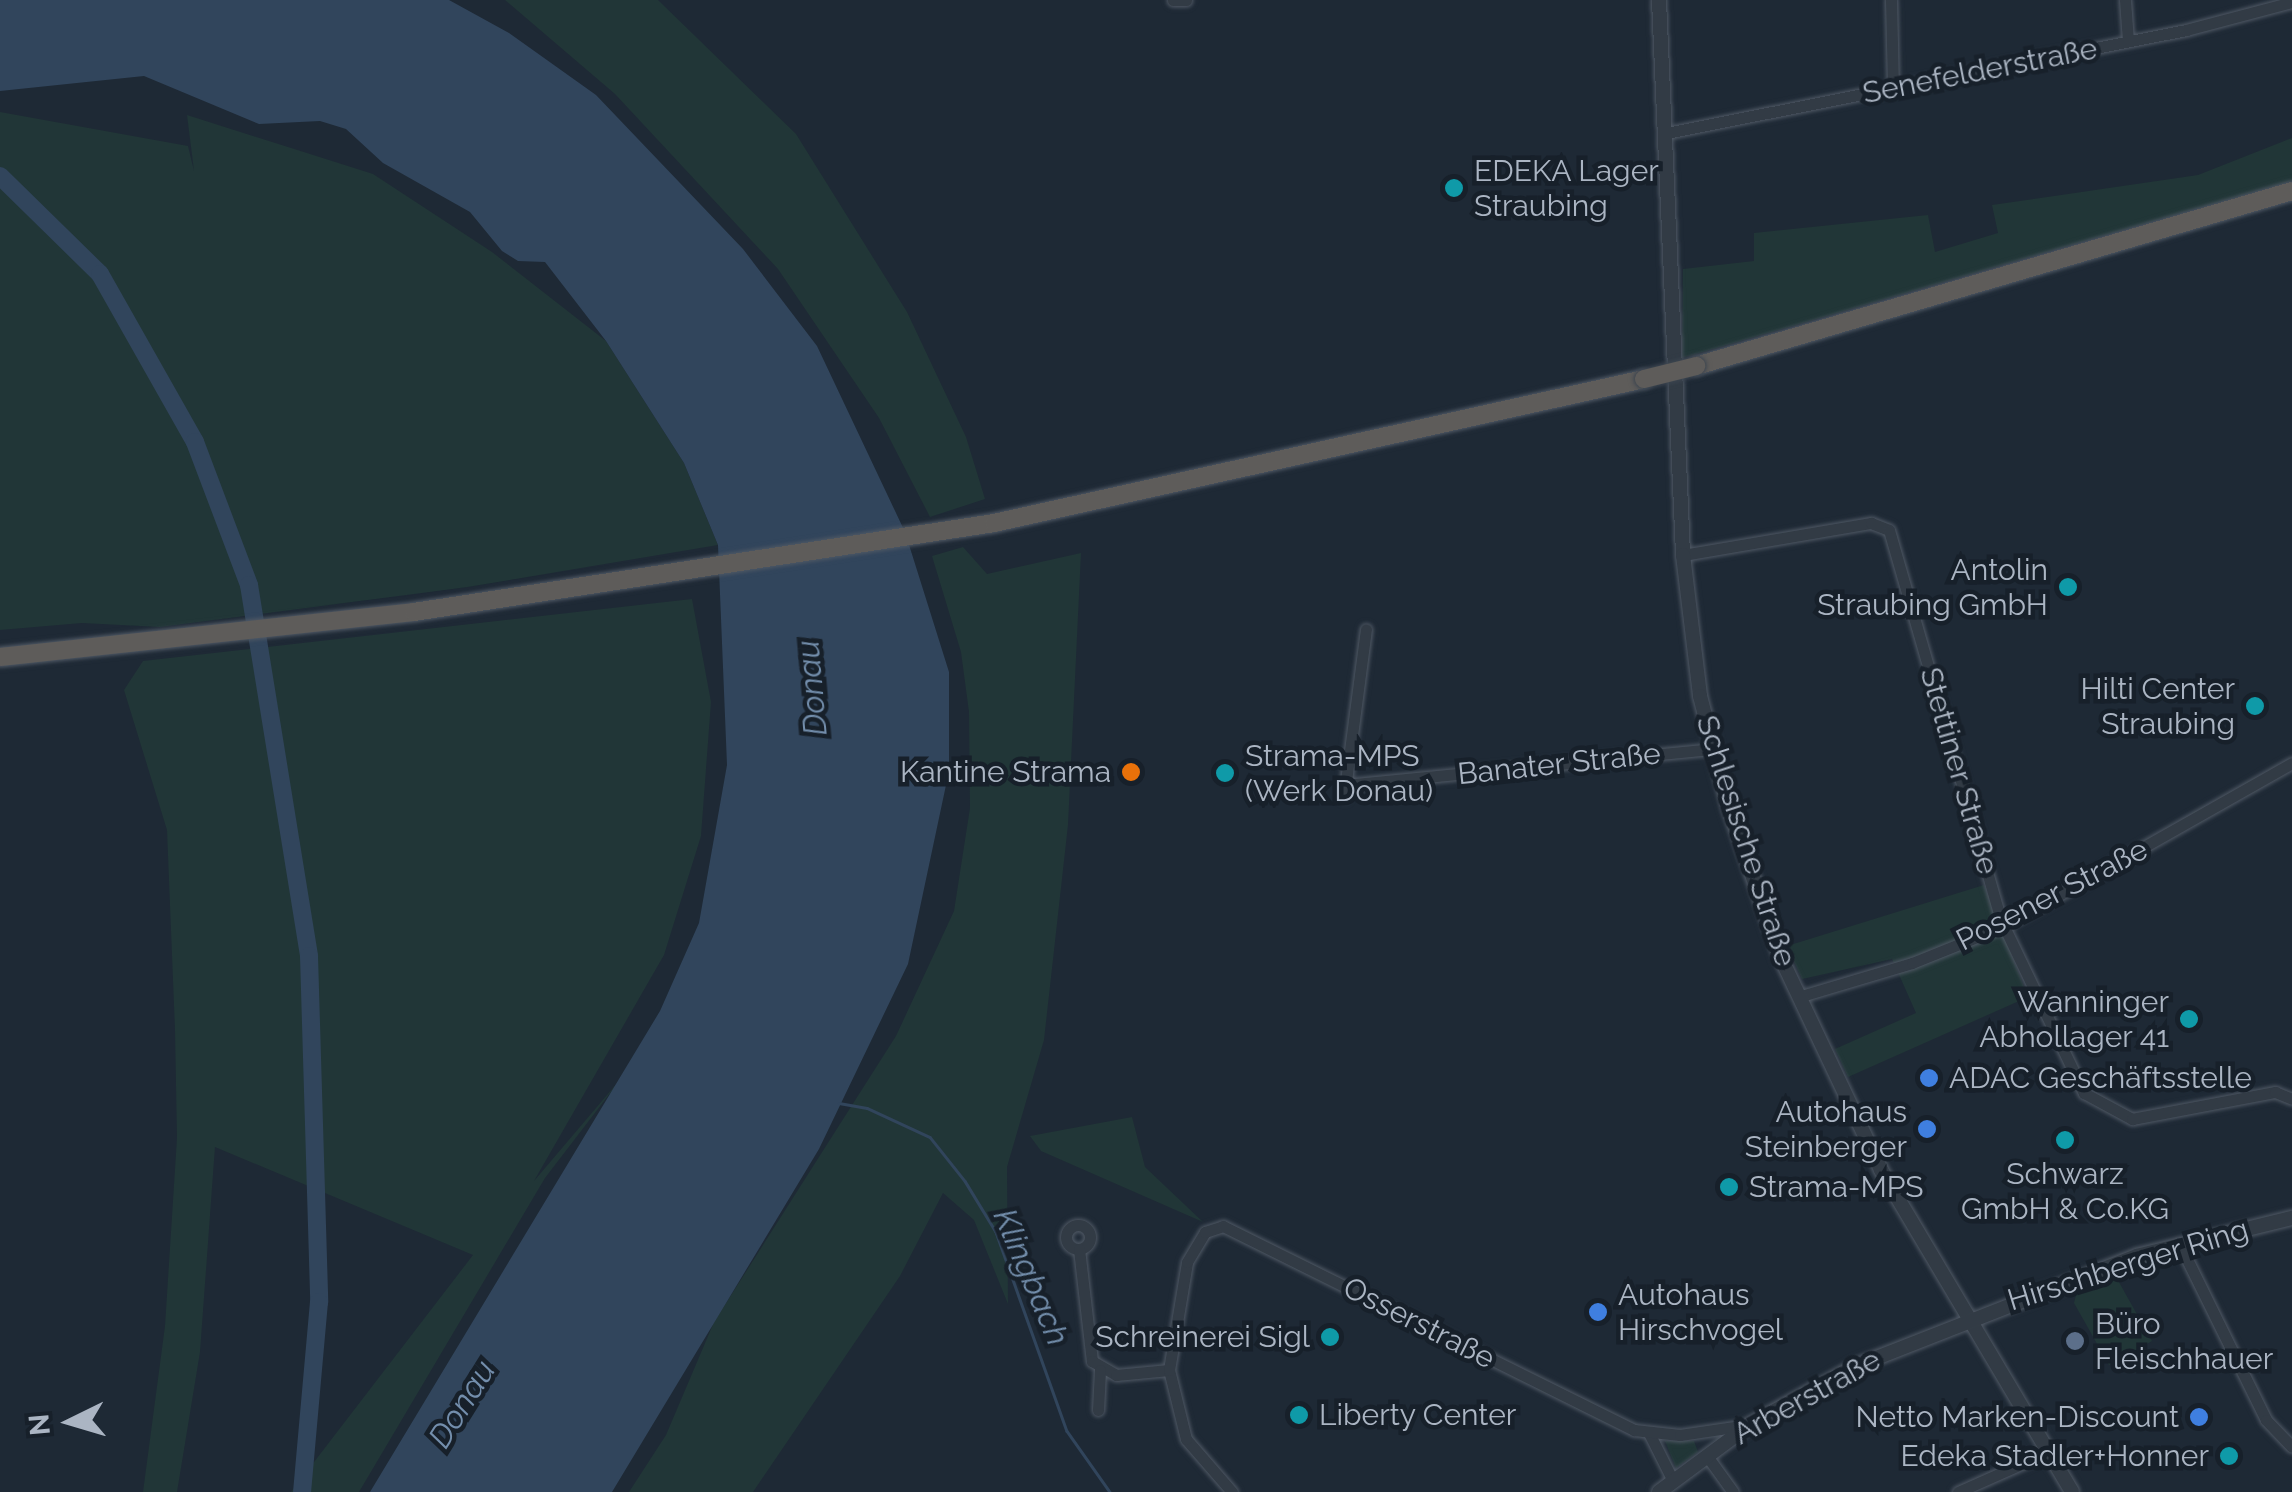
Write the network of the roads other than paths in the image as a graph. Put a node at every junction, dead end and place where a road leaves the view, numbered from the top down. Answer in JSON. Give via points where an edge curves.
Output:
{"nodes":[{"id":1,"x":1173,"y":0,"type":"edge"},
{"id":2,"x":1186,"y":0,"type":"edge"},
{"id":3,"x":1659,"y":0,"type":"edge"},
{"id":4,"x":1891,"y":0,"type":"edge"},
{"id":5,"x":2125,"y":0,"type":"edge"},
{"id":6,"x":2292,"y":2,"type":"edge"},
{"id":7,"x":2128,"y":41,"type":"junction"},
{"id":8,"x":1892,"y":88,"type":"junction"},
{"id":9,"x":1666,"y":133,"type":"junction"},
{"id":10,"x":2292,"y":191,"type":"edge"},
{"id":11,"x":1683,"y":555,"type":"junction"},
{"id":12,"x":1366,"y":629,"type":"dead end"},
{"id":13,"x":0,"y":657,"type":"edge"},
{"id":14,"x":1713,"y":749,"type":"junction"},
{"id":15,"x":2292,"y":763,"type":"edge"},
{"id":16,"x":2004,"y":926,"type":"junction"},
{"id":17,"x":1798,"y":996,"type":"junction"},
{"id":18,"x":2292,"y":1099,"type":"edge"},
{"id":19,"x":2292,"y":1218,"type":"edge"},
{"id":20,"x":2179,"y":1243,"type":"junction"},
{"id":21,"x":1079,"y":1249,"type":"dead end"},
{"id":22,"x":1965,"y":1318,"type":"junction"},
{"id":23,"x":1100,"y":1370,"type":"junction"},
{"id":24,"x":1169,"y":1370,"type":"junction"},
{"id":25,"x":1098,"y":1410,"type":"dead end"},
{"id":26,"x":1751,"y":1424,"type":"junction"},
{"id":27,"x":1649,"y":1433,"type":"junction"},
{"id":28,"x":2292,"y":1447,"type":"edge"},
{"id":29,"x":2048,"y":1452,"type":"junction"},
{"id":30,"x":1706,"y":1456,"type":"junction"},
{"id":31,"x":1673,"y":1481,"type":"junction"},
{"id":32,"x":1232,"y":1492,"type":"edge"},
{"id":33,"x":1659,"y":1492,"type":"edge"},
{"id":34,"x":1733,"y":1492,"type":"edge"},
{"id":35,"x":1958,"y":1492,"type":"edge"},
{"id":36,"x":2072,"y":1492,"type":"edge"}],
"edges":[{"from":1,"to":2,"type":"street"},
{"from":3,"to":9,"type":"street","name":"Schlesische Straße"},
{"from":4,"to":8,"type":"street"},
{"from":5,"to":7,"type":"street"},
{"from":6,"to":7,"type":"street","name":"Senefelderstraße"},
{"from":7,"to":8,"type":"street","name":"Senefelderstraße"},
{"from":8,"to":9,"type":"street","name":"Senefelderstraße"},
{"from":9,"to":11,"type":"street","name":"Schlesische Straße"},
{"from":10,"to":13,"type":"highway","bridge":true,"via":[[1696,366],[994,522],[414,612]]},
{"from":11,"to":14,"type":"street","name":"Schlesische Straße"},
{"from":11,"to":16,"type":"street","name":"Stettiner Straße","via":[[1871,523],[1889,530]]},
{"from":12,"to":14,"type":"street","name":"Banater Straße","via":[[1345,790]]},
{"from":14,"to":17,"type":"street","name":"Schlesische Straße"},
{"from":15,"to":16,"type":"street","name":"Posener Straße"},
{"from":16,"to":17,"type":"street","name":"Posener Straße","via":[[1912,964]]},
{"from":16,"to":18,"type":"street","via":[[2078,1084],[2107,1111],[2143,1119],[2275,1092]]},
{"from":17,"to":22,"type":"street","name":"Schlesische Straße","via":[[1889,1186]]},
{"from":19,"to":20,"type":"street","name":"Hirschberger Ring"},
{"from":20,"to":22,"type":"street","name":"Hirschberger Ring"},
{"from":20,"to":28,"type":"street","via":[[2266,1420]]},
{"from":21,"to":23,"type":"street","via":[[1089,1352]]},
{"from":22,"to":26,"type":"street","name":"Arberstraße","via":[[1856,1366]]},
{"from":22,"to":29,"type":"street","name":"Schlesische Straße"},
{"from":23,"to":24,"type":"street","via":[[1128,1376]]},
{"from":23,"to":25,"type":"street"},
{"from":24,"to":27,"type":"street","name":"Osserstraße","via":[[1175,1312],[1194,1246],[1213,1228],[1236,1229]]},
{"from":24,"to":32,"type":"street","via":[[1186,1439]]},
{"from":26,"to":27,"type":"street"},
{"from":26,"to":30,"type":"street","name":"Arberstraße"},
{"from":27,"to":31,"type":"street"},
{"from":29,"to":35,"type":"street"},
{"from":29,"to":36,"type":"street","name":"Schlesische Straße"},
{"from":30,"to":31,"type":"street","name":"Arberstraße"},
{"from":30,"to":34,"type":"street"},
{"from":31,"to":33,"type":"street","name":"Arberstraße"}]}
